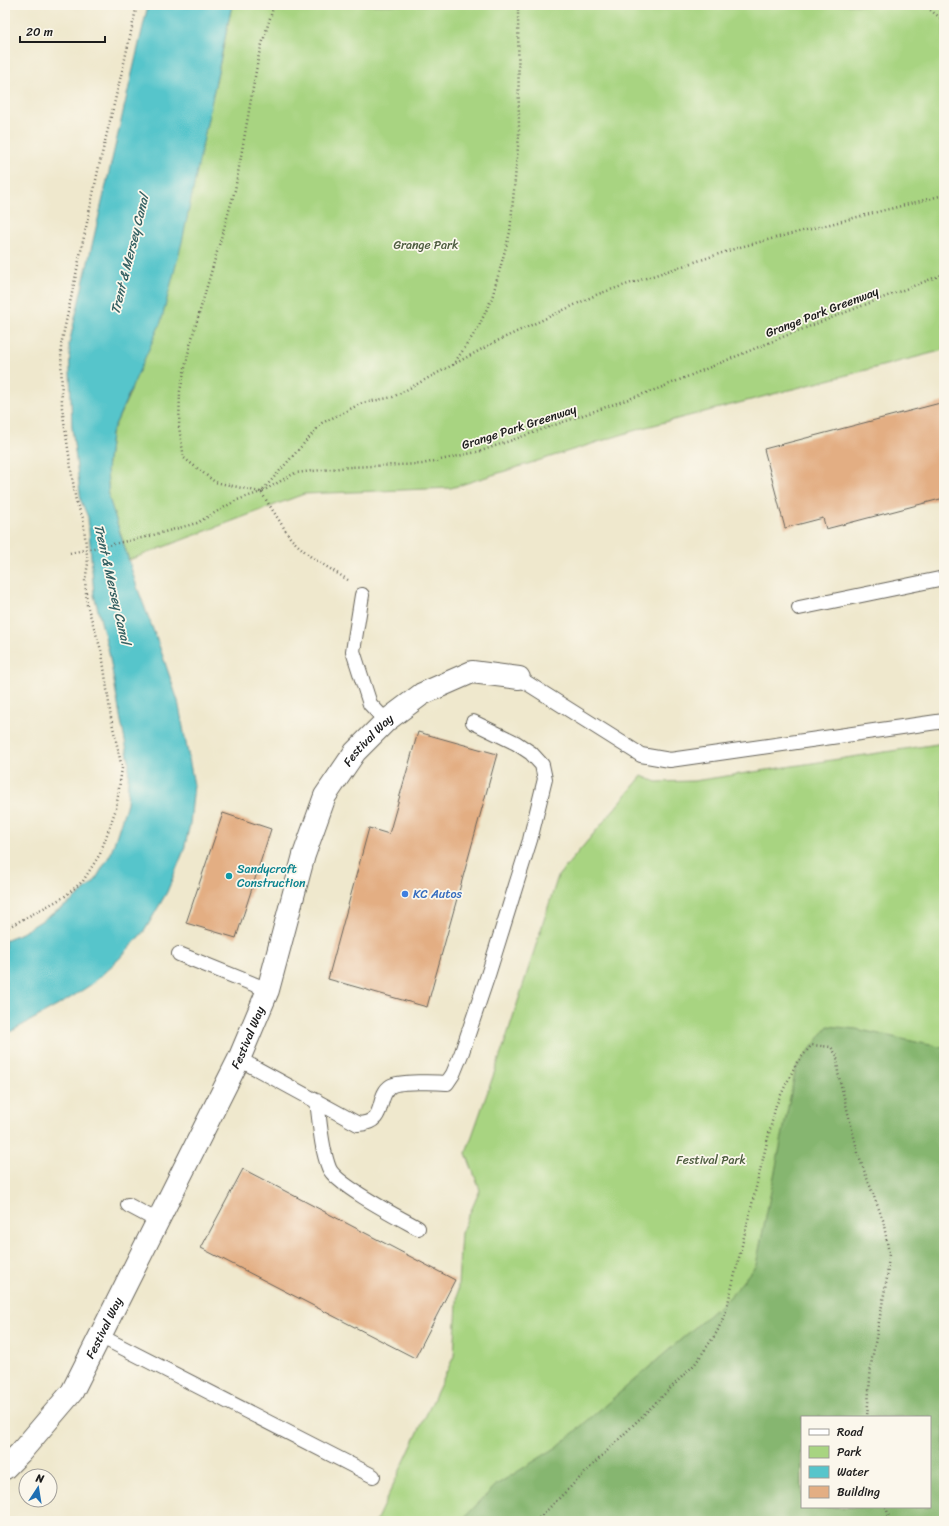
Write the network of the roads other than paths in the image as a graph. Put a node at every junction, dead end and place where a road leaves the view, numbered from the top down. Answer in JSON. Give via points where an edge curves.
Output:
{"nodes":[{"id":1,"x":944,"y":578,"type":"edge"},
{"id":2,"x":362,"y":595,"type":"road end"},
{"id":3,"x":799,"y":608,"type":"dead end"},
{"id":4,"x":519,"y":678,"type":"joint"},
{"id":5,"x":386,"y":720,"type":"junction"},
{"id":6,"x":944,"y":721,"type":"edge"},
{"id":7,"x":473,"y":722,"type":"dead end"},
{"id":8,"x":179,"y":954,"type":"dead end"},
{"id":9,"x":268,"y":990,"type":"junction"},
{"id":10,"x":239,"y":1059,"type":"junction"},
{"id":11,"x":317,"y":1101,"type":"junction"},
{"id":12,"x":128,"y":1205,"type":"dead end"},
{"id":13,"x":158,"y":1221,"type":"junction"},
{"id":14,"x":418,"y":1228,"type":"dead end"},
{"id":15,"x":100,"y":1336,"type":"junction"},
{"id":16,"x":5,"y":1468,"type":"edge"},
{"id":17,"x":373,"y":1476,"type":"dead end"}],
"edges":[{"from":1,"to":3,"type":"lane"},
{"from":2,"to":5,"type":"lane","via":[[353,651],[370,704]]},
{"from":4,"to":5,"type":"street","name":"Festival Way","via":[[472,672],[422,694]]},
{"from":4,"to":6,"type":"lane","via":[[641,755],[670,760]]},
{"from":5,"to":9,"type":"street","name":"Festival Way","via":[[355,752],[326,796],[304,855]]},
{"from":7,"to":11,"type":"lane","via":[[531,753],[542,765],[545,779],[489,972],[453,1074],[447,1083],[433,1081],[392,1085],[386,1091],[374,1120],[367,1124],[358,1124]]},
{"from":8,"to":9,"type":"lane"},
{"from":9,"to":10,"type":"street","name":"Festival Way"},
{"from":10,"to":11,"type":"lane"},
{"from":10,"to":13,"type":"street","name":"Festival Way"},
{"from":11,"to":14,"type":"lane","via":[[330,1170],[342,1184]]},
{"from":12,"to":13,"type":"lane"},
{"from":13,"to":15,"type":"street","name":"Festival Way"},
{"from":15,"to":16,"type":"street","name":"Festival Way","via":[[72,1392]]},
{"from":15,"to":17,"type":"lane"}]}
